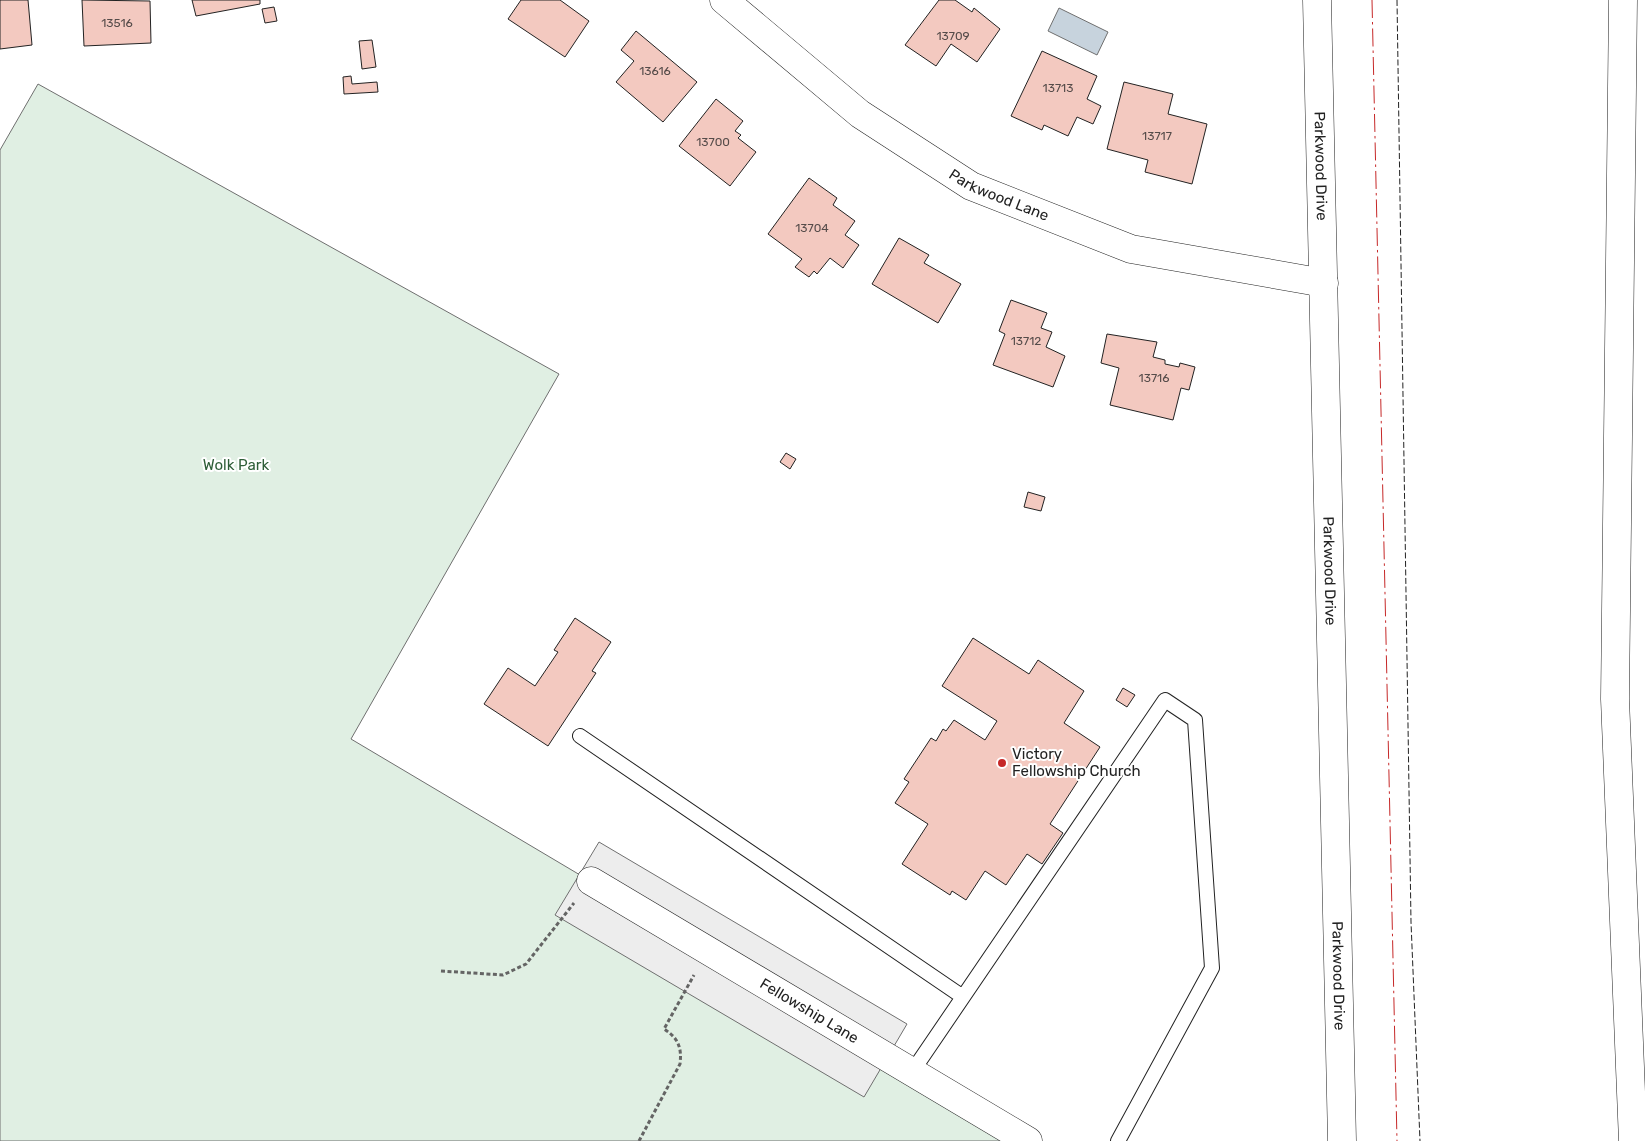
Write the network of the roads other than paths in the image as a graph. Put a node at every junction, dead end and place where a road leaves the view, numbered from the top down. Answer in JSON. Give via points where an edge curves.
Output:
{"nodes":[{"id":1,"x":724,"y":0,"type":"edge"},
{"id":2,"x":1317,"y":0,"type":"edge"},
{"id":3,"x":1623,"y":0,"type":"edge"},
{"id":4,"x":1324,"y":283,"type":"junction"},
{"id":5,"x":580,"y":736,"type":"dead end"},
{"id":6,"x":591,"y":881,"type":"road end"},
{"id":7,"x":963,"y":997,"type":"junction"},
{"id":8,"x":912,"y":1072,"type":"junction"},
{"id":9,"x":1028,"y":1141,"type":"edge"},
{"id":10,"x":1118,"y":1141,"type":"edge"},
{"id":11,"x":1342,"y":1141,"type":"edge"},
{"id":12,"x":1633,"y":1141,"type":"edge"}],
"edges":[{"from":1,"to":4,"type":"main road","name":"Parkwood Lane","via":[[860,114],[971,186],[1131,249]]},
{"from":2,"to":4,"type":"main road","name":"Parkwood Drive"},
{"from":3,"to":12,"type":"main road","via":[[1614,699]]},
{"from":4,"to":11,"type":"main road","name":"Parkwood Drive"},
{"from":5,"to":7,"type":"lane"},
{"from":6,"to":8,"type":"main road","name":"Fellowship Lane"},
{"from":7,"to":8,"type":"lane"},
{"from":7,"to":10,"type":"lane","via":[[1165,700],[1195,720],[1212,968]]},
{"from":8,"to":9,"type":"main road","name":"Fellowship Lane"}]}
